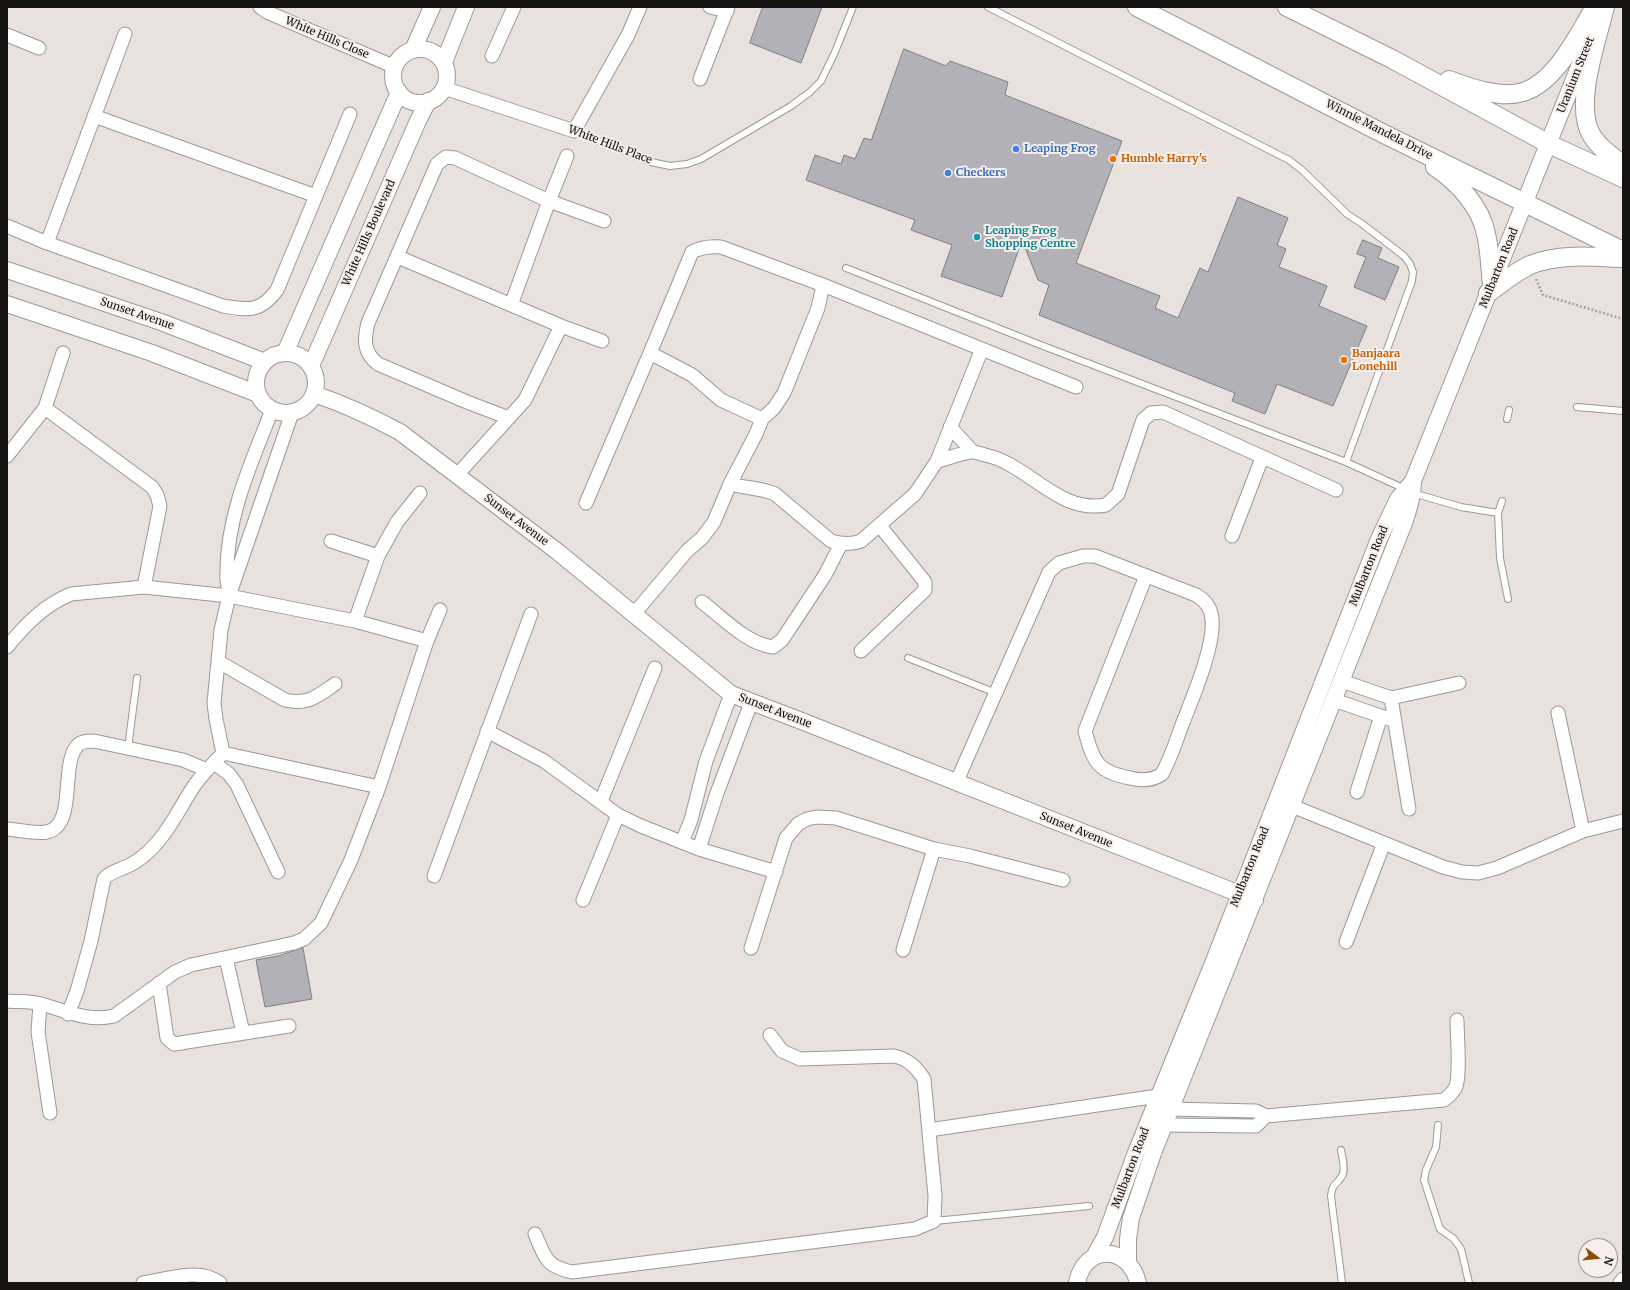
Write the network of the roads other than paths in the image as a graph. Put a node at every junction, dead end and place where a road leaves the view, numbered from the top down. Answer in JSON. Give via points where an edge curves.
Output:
{"nodes":[{"id":1,"x":260,"y":7,"type":"edge"},
{"id":2,"x":432,"y":7,"type":"edge"},
{"id":3,"x":466,"y":7,"type":"edge"},
{"id":4,"x":514,"y":7,"type":"edge"},
{"id":5,"x":640,"y":7,"type":"edge"},
{"id":6,"x":710,"y":7,"type":"edge"},
{"id":7,"x":853,"y":7,"type":"edge"},
{"id":8,"x":988,"y":7,"type":"edge"},
{"id":9,"x":1137,"y":7,"type":"edge"},
{"id":10,"x":1287,"y":7,"type":"edge"},
{"id":11,"x":1595,"y":7,"type":"edge"},
{"id":12,"x":1604,"y":7,"type":"edge"},
{"id":13,"x":728,"y":9,"type":"edge"},
{"id":14,"x":125,"y":34,"type":"dead end"},
{"id":15,"x":7,"y":36,"type":"edge"},
{"id":16,"x":39,"y":48,"type":"dead end"},
{"id":17,"x":413,"y":50,"type":"junction"},
{"id":18,"x":492,"y":56,"type":"dead end"},
{"id":19,"x":1392,"y":60,"type":"junction"},
{"id":20,"x":444,"y":62,"type":"junction"},
{"id":21,"x":395,"y":67,"type":"junction"},
{"id":22,"x":700,"y":79,"type":"dead end"},
{"id":23,"x":444,"y":88,"type":"junction"},
{"id":24,"x":399,"y":92,"type":"junction"},
{"id":25,"x":428,"y":101,"type":"junction"},
{"id":26,"x":350,"y":114,"type":"dead end"},
{"id":27,"x":94,"y":116,"type":"junction"},
{"id":28,"x":574,"y":131,"type":"junction"},
{"id":29,"x":1384,"y":134,"type":"junction"},
{"id":30,"x":1549,"y":144,"type":"junction"},
{"id":31,"x":567,"y":156,"type":"dead end"},
{"id":32,"x":1623,"y":165,"type":"edge"},
{"id":33,"x":1623,"y":178,"type":"edge"},
{"id":34,"x":316,"y":196,"type":"junction"},
{"id":35,"x":549,"y":201,"type":"junction"},
{"id":36,"x":1525,"y":202,"type":"junction"},
{"id":37,"x":604,"y":221,"type":"dead end"},
{"id":38,"x":7,"y":226,"type":"edge"},
{"id":39,"x":47,"y":243,"type":"junction"},
{"id":40,"x":1623,"y":251,"type":"edge"},
{"id":41,"x":398,"y":257,"type":"junction"},
{"id":42,"x":1623,"y":258,"type":"edge"},
{"id":43,"x":846,"y":268,"type":"dead end"},
{"id":44,"x":7,"y":270,"type":"edge"},
{"id":45,"x":823,"y":285,"type":"junction"},
{"id":46,"x":1490,"y":288,"type":"junction"},
{"id":47,"x":7,"y":304,"type":"edge"},
{"id":48,"x":511,"y":305,"type":"junction"},
{"id":49,"x":561,"y":326,"type":"junction"},
{"id":50,"x":602,"y":341,"type":"dead end"},
{"id":51,"x":982,"y":349,"type":"junction"},
{"id":52,"x":63,"y":353,"type":"dead end"},
{"id":53,"x":285,"y":353,"type":"junction"},
{"id":54,"x":650,"y":353,"type":"junction"},
{"id":55,"x":265,"y":362,"type":"junction"},
{"id":56,"x":311,"y":366,"type":"junction"},
{"id":57,"x":1076,"y":387,"type":"dead end"},
{"id":58,"x":258,"y":394,"type":"junction"},
{"id":59,"x":314,"y":394,"type":"junction"},
{"id":60,"x":1577,"y":407,"type":"dead end"},
{"id":61,"x":45,"y":408,"type":"junction"},
{"id":62,"x":272,"y":410,"type":"junction"},
{"id":63,"x":1509,"y":410,"type":"dead end"},
{"id":64,"x":1623,"y":411,"type":"edge"},
{"id":65,"x":292,"y":413,"type":"junction"},
{"id":66,"x":509,"y":418,"type":"junction"},
{"id":67,"x":762,"y":419,"type":"junction"},
{"id":68,"x":1507,"y":419,"type":"dead end"},
{"id":69,"x":950,"y":427,"type":"junction"},
{"id":70,"x":973,"y":452,"type":"junction"},
{"id":71,"x":7,"y":456,"type":"edge"},
{"id":72,"x":1262,"y":458,"type":"junction"},
{"id":73,"x":937,"y":461,"type":"junction"},
{"id":74,"x":1346,"y":462,"type":"junction"},
{"id":75,"x":457,"y":475,"type":"junction"},
{"id":76,"x":730,"y":484,"type":"junction"},
{"id":77,"x":1411,"y":487,"type":"junction"},
{"id":78,"x":1336,"y":490,"type":"dead end"},
{"id":79,"x":420,"y":493,"type":"dead end"},
{"id":80,"x":1502,"y":501,"type":"dead end"},
{"id":81,"x":586,"y":503,"type":"dead end"},
{"id":82,"x":1498,"y":513,"type":"junction"},
{"id":83,"x":880,"y":526,"type":"junction"},
{"id":84,"x":1232,"y":536,"type":"dead end"},
{"id":85,"x":331,"y":541,"type":"dead end"},
{"id":86,"x":841,"y":544,"type":"junction"},
{"id":87,"x":378,"y":556,"type":"junction"},
{"id":88,"x":1146,"y":576,"type":"junction"},
{"id":89,"x":144,"y":587,"type":"junction"},
{"id":90,"x":230,"y":596,"type":"junction"},
{"id":91,"x":1508,"y":599,"type":"dead end"},
{"id":92,"x":702,"y":602,"type":"dead end"},
{"id":93,"x":440,"y":610,"type":"dead end"},
{"id":94,"x":531,"y":614,"type":"dead end"},
{"id":95,"x":633,"y":615,"type":"junction"},
{"id":96,"x":355,"y":621,"type":"junction"},
{"id":97,"x":427,"y":640,"type":"junction"},
{"id":98,"x":7,"y":647,"type":"edge"},
{"id":99,"x":861,"y":651,"type":"dead end"},
{"id":100,"x":908,"y":658,"type":"dead end"},
{"id":101,"x":219,"y":662,"type":"junction"},
{"id":102,"x":655,"y":668,"type":"dead end"},
{"id":103,"x":137,"y":678,"type":"dead end"},
{"id":104,"x":1342,"y":681,"type":"junction"},
{"id":105,"x":1459,"y":683,"type":"dead end"},
{"id":106,"x":335,"y":684,"type":"dead end"},
{"id":107,"x":996,"y":693,"type":"junction"},
{"id":108,"x":731,"y":694,"type":"junction"},
{"id":109,"x":1392,"y":698,"type":"junction"},
{"id":110,"x":1334,"y":700,"type":"junction"},
{"id":111,"x":751,"y":703,"type":"junction"},
{"id":112,"x":1558,"y":713,"type":"dead end"},
{"id":113,"x":1381,"y":716,"type":"junction"},
{"id":114,"x":1395,"y":720,"type":"junction"},
{"id":115,"x":487,"y":731,"type":"junction"},
{"id":116,"x":128,"y":748,"type":"junction"},
{"id":117,"x":223,"y":753,"type":"junction"},
{"id":118,"x":210,"y":766,"type":"junction"},
{"id":119,"x":956,"y":783,"type":"junction"},
{"id":120,"x":379,"y":787,"type":"junction"},
{"id":121,"x":1357,"y":792,"type":"dead end"},
{"id":122,"x":600,"y":801,"type":"junction"},
{"id":123,"x":1292,"y":806,"type":"junction"},
{"id":124,"x":1409,"y":809,"type":"dead end"},
{"id":125,"x":618,"y":815,"type":"junction"},
{"id":126,"x":1623,"y":821,"type":"edge"},
{"id":127,"x":7,"y":829,"type":"edge"},
{"id":128,"x":1583,"y":831,"type":"junction"},
{"id":129,"x":682,"y":842,"type":"junction"},
{"id":130,"x":1384,"y":843,"type":"junction"},
{"id":131,"x":699,"y":849,"type":"junction"},
{"id":132,"x":934,"y":849,"type":"junction"},
{"id":133,"x":278,"y":872,"type":"dead end"},
{"id":134,"x":776,"y":872,"type":"junction"},
{"id":135,"x":434,"y":876,"type":"dead end"},
{"id":136,"x":1063,"y":880,"type":"dead end"},
{"id":137,"x":1239,"y":894,"type":"junction"},
{"id":138,"x":583,"y":900,"type":"dead end"},
{"id":139,"x":1255,"y":900,"type":"junction"},
{"id":140,"x":1346,"y":942,"type":"dead end"},
{"id":141,"x":751,"y":948,"type":"dead end"},
{"id":142,"x":903,"y":950,"type":"dead end"},
{"id":143,"x":226,"y":958,"type":"junction"},
{"id":144,"x":159,"y":983,"type":"junction"},
{"id":145,"x":7,"y":1001,"type":"edge"},
{"id":146,"x":40,"y":1004,"type":"junction"},
{"id":147,"x":68,"y":1014,"type":"junction"},
{"id":148,"x":1457,"y":1020,"type":"dead end"},
{"id":149,"x":289,"y":1026,"type":"dead end"},
{"id":150,"x":243,"y":1033,"type":"junction"},
{"id":151,"x":770,"y":1035,"type":"dead end"},
{"id":152,"x":1167,"y":1102,"type":"junction"},
{"id":153,"x":50,"y":1113,"type":"dead end"},
{"id":154,"x":1266,"y":1116,"type":"junction"},
{"id":155,"x":1438,"y":1124,"type":"dead end"},
{"id":156,"x":1164,"y":1125,"type":"junction"},
{"id":157,"x":929,"y":1130,"type":"junction"},
{"id":158,"x":1341,"y":1150,"type":"dead end"},
{"id":159,"x":1089,"y":1206,"type":"dead end"},
{"id":160,"x":934,"y":1221,"type":"junction"},
{"id":161,"x":535,"y":1234,"type":"dead end"},
{"id":162,"x":1094,"y":1257,"type":"junction"},
{"id":163,"x":1128,"y":1262,"type":"junction"},
{"id":164,"x":1623,"y":1279,"type":"edge"},
{"id":165,"x":143,"y":1283,"type":"edge"},
{"id":166,"x":220,"y":1283,"type":"edge"},
{"id":167,"x":1077,"y":1283,"type":"edge"},
{"id":168,"x":1138,"y":1283,"type":"edge"},
{"id":169,"x":1342,"y":1283,"type":"edge"},
{"id":170,"x":1469,"y":1283,"type":"edge"},
{"id":171,"x":1620,"y":1283,"type":"edge"}],
"edges":[{"from":1,"to":21,"type":"street","name":"White Hills Close","via":[[266,12]]},
{"from":2,"to":17,"type":"street"},
{"from":3,"to":20,"type":"street"},
{"from":4,"to":18,"type":"street"},
{"from":5,"to":28,"type":"street","via":[[628,35]]},
{"from":6,"to":13,"type":"street"},
{"from":7,"to":28,"type":"lane","name":"White Hills Place","via":[[835,52],[820,81],[810,92],[701,159],[670,166],[651,162]]},
{"from":8,"to":74,"type":"lane","via":[[1289,160],[1347,214],[1404,256],[1413,272],[1412,281]]},
{"from":9,"to":29,"type":"main road","name":"Winnie Mandela Drive"},
{"from":10,"to":19,"type":"main road"},
{"from":11,"to":19,"type":"main road","via":[[1564,57],[1548,76],[1523,92],[1500,94],[1469,87]]},
{"from":12,"to":30,"type":"street","name":"Uranium Street"},
{"from":12,"to":32,"type":"main road","via":[[1585,89],[1585,119],[1591,135],[1599,145]]},
{"from":13,"to":22,"type":"street"},
{"from":14,"to":27,"type":"street"},
{"from":15,"to":16,"type":"street"},
{"from":17,"to":20,"type":"street","via":[[430,50]]},
{"from":17,"to":21,"type":"street","via":[[405,53]]},
{"from":19,"to":30,"type":"main road"},
{"from":20,"to":23,"type":"street","via":[[447,74]]},
{"from":21,"to":24,"type":"street","via":[[395,84]]},
{"from":23,"to":25,"type":"street","via":[[439,95]]},
{"from":23,"to":28,"type":"street","name":"White Hills Place"},
{"from":24,"to":25,"type":"street","via":[[414,102]]},
{"from":24,"to":53,"type":"street"},
{"from":25,"to":56,"type":"street","name":"White Hills Boulevard"},
{"from":26,"to":34,"type":"street"},
{"from":27,"to":34,"type":"street"},
{"from":27,"to":39,"type":"street"},
{"from":29,"to":36,"type":"main road","name":"Winnie Mandela Drive"},
{"from":29,"to":46,"type":"main road","via":[[1450,176],[1470,200],[1487,235]]},
{"from":30,"to":33,"type":"main road"},
{"from":30,"to":36,"type":"street","name":"Mulbarton Road"},
{"from":31,"to":35,"type":"street"},
{"from":34,"to":39,"type":"street","via":[[277,290],[264,304],[246,310],[223,306]]},
{"from":35,"to":37,"type":"street"},
{"from":35,"to":41,"type":"street","via":[[468,163],[446,157],[437,164]]},
{"from":35,"to":48,"type":"street"},
{"from":36,"to":40,"type":"main road","name":"Winnie Mandela Drive"},
{"from":36,"to":46,"type":"street","name":"Mulbarton Road"},
{"from":38,"to":39,"type":"street"},
{"from":41,"to":48,"type":"street"},
{"from":41,"to":66,"type":"street","via":[[368,323],[365,339],[372,360],[441,392]]},
{"from":42,"to":46,"type":"main road","via":[[1548,259],[1530,265]]},
{"from":43,"to":74,"type":"lane"},
{"from":44,"to":55,"type":"street","name":"Sunset Avenue","via":[[161,322]]},
{"from":45,"to":51,"type":"street"},
{"from":45,"to":54,"type":"street","via":[[721,247],[700,248],[692,252]]},
{"from":45,"to":67,"type":"street","via":[[818,308],[784,393],[774,408]]},
{"from":46,"to":77,"type":"street","name":"Mulbarton Road"},
{"from":47,"to":58,"type":"street","via":[[152,353]]},
{"from":48,"to":49,"type":"street"},
{"from":49,"to":50,"type":"street"},
{"from":49,"to":66,"type":"street","via":[[525,400]]},
{"from":51,"to":57,"type":"street"},
{"from":51,"to":69,"type":"street"},
{"from":52,"to":61,"type":"street"},
{"from":53,"to":55,"type":"street"},
{"from":53,"to":56,"type":"street","via":[[300,356]]},
{"from":54,"to":67,"type":"street","via":[[692,375],[721,400]]},
{"from":54,"to":81,"type":"street"},
{"from":55,"to":58,"type":"street","via":[[257,377]]},
{"from":56,"to":59,"type":"street","via":[[316,380]]},
{"from":58,"to":62,"type":"street"},
{"from":59,"to":65,"type":"street","via":[[305,406]]},
{"from":59,"to":75,"type":"street","name":"Sunset Avenue","via":[[375,418],[400,432]]},
{"from":60,"to":64,"type":"lane"},
{"from":61,"to":71,"type":"street"},
{"from":61,"to":89,"type":"street","via":[[152,487],[157,495],[160,506]]},
{"from":62,"to":65,"type":"street"},
{"from":62,"to":90,"type":"street","via":[[244,484],[231,530],[226,572]]},
{"from":63,"to":68,"type":"lane"},
{"from":65,"to":90,"type":"street"},
{"from":66,"to":75,"type":"street"},
{"from":67,"to":76,"type":"street"},
{"from":69,"to":70,"type":"street"},
{"from":69,"to":73,"type":"street"},
{"from":70,"to":72,"type":"street","via":[[1007,463],[1052,494],[1085,506],[1106,505],[1118,494],[1143,420],[1152,413],[1163,412]]},
{"from":70,"to":73,"type":"street"},
{"from":72,"to":78,"type":"street"},
{"from":72,"to":84,"type":"street"},
{"from":73,"to":83,"type":"street","via":[[915,494]]},
{"from":74,"to":77,"type":"lane"},
{"from":75,"to":95,"type":"street","name":"Sunset Avenue","via":[[558,552]]},
{"from":76,"to":86,"type":"street","via":[[775,494],[831,541]]},
{"from":76,"to":95,"type":"street","via":[[714,522]]},
{"from":77,"to":82,"type":"lane","via":[[1461,507]]},
{"from":77,"to":104,"type":"street","name":"Mulbarton Road","via":[[1412,503]]},
{"from":77,"to":137,"type":"street","name":"Mulbarton Road","via":[[1394,505],[1379,539]]},
{"from":79,"to":87,"type":"street","via":[[397,522]]},
{"from":80,"to":82,"type":"lane"},
{"from":82,"to":91,"type":"lane","via":[[1500,558]]},
{"from":83,"to":86,"type":"street","via":[[861,541]]},
{"from":83,"to":99,"type":"street","via":[[925,582],[925,590]]},
{"from":85,"to":87,"type":"street"},
{"from":86,"to":92,"type":"street","via":[[825,575],[782,640],[773,647],[749,639]]},
{"from":87,"to":96,"type":"street"},
{"from":88,"to":88,"type":"street","via":[[1201,598],[1206,602],[1213,620],[1210,644],[1167,766],[1157,778],[1144,781],[1114,776],[1104,770],[1091,754],[1085,731]]},
{"from":88,"to":107,"type":"street","via":[[1095,556],[1083,556],[1059,563],[1050,572]]},
{"from":89,"to":90,"type":"street"},
{"from":89,"to":98,"type":"street","via":[[71,594],[60,598],[46,606],[21,629]]},
{"from":90,"to":96,"type":"street"},
{"from":90,"to":101,"type":"street","via":[[221,630]]},
{"from":93,"to":97,"type":"street"},
{"from":94,"to":115,"type":"street"},
{"from":95,"to":108,"type":"street","name":"Sunset Avenue"},
{"from":96,"to":97,"type":"street"},
{"from":97,"to":120,"type":"street"},
{"from":100,"to":107,"type":"lane"},
{"from":101,"to":106,"type":"street","via":[[285,700],[312,700]]},
{"from":101,"to":117,"type":"street","via":[[214,703]]},
{"from":102,"to":122,"type":"street"},
{"from":103,"to":116,"type":"lane"},
{"from":104,"to":109,"type":"street"},
{"from":104,"to":110,"type":"street","name":"Mulbarton Road"},
{"from":105,"to":109,"type":"street"},
{"from":107,"to":119,"type":"street"},
{"from":108,"to":111,"type":"street","name":"Sunset Avenue"},
{"from":108,"to":129,"type":"street","via":[[706,760]]},
{"from":109,"to":114,"type":"street"},
{"from":110,"to":113,"type":"street"},
{"from":110,"to":123,"type":"street","name":"Mulbarton Road"},
{"from":111,"to":119,"type":"street","name":"Sunset Avenue"},
{"from":111,"to":131,"type":"street"},
{"from":112,"to":128,"type":"street"},
{"from":113,"to":114,"type":"street"},
{"from":113,"to":121,"type":"street"},
{"from":114,"to":124,"type":"street"},
{"from":115,"to":122,"type":"street","via":[[544,761]]},
{"from":115,"to":135,"type":"street"},
{"from":116,"to":118,"type":"street"},
{"from":116,"to":127,"type":"street","via":[[94,741],[81,743],[71,758],[63,817],[59,824],[46,832]]},
{"from":117,"to":118,"type":"street"},
{"from":117,"to":120,"type":"street"},
{"from":118,"to":133,"type":"street","via":[[229,774]]},
{"from":118,"to":147,"type":"street","via":[[194,786],[164,835],[142,857],[104,879],[91,942]]},
{"from":119,"to":137,"type":"street","name":"Sunset Avenue"},
{"from":120,"to":143,"type":"street","via":[[351,860],[321,923],[304,939],[294,943]]},
{"from":122,"to":125,"type":"street"},
{"from":123,"to":130,"type":"street"},
{"from":123,"to":139,"type":"street","name":"Mulbarton Road"},
{"from":125,"to":129,"type":"street"},
{"from":125,"to":138,"type":"street"},
{"from":126,"to":128,"type":"street"},
{"from":128,"to":130,"type":"street","via":[[1497,868],[1478,873],[1443,867]]},
{"from":129,"to":131,"type":"street"},
{"from":130,"to":140,"type":"street"},
{"from":131,"to":134,"type":"street"},
{"from":132,"to":134,"type":"street","via":[[836,818],[817,817],[798,824],[786,838]]},
{"from":132,"to":136,"type":"street"},
{"from":132,"to":142,"type":"street"},
{"from":134,"to":141,"type":"street"},
{"from":137,"to":139,"type":"street","name":"Sunset Avenue"},
{"from":137,"to":152,"type":"street","name":"Mulbarton Road"},
{"from":139,"to":152,"type":"street","name":"Mulbarton Road"},
{"from":143,"to":144,"type":"street","via":[[191,965]]},
{"from":143,"to":150,"type":"street"},
{"from":144,"to":147,"type":"street","via":[[114,1016],[104,1018]]},
{"from":144,"to":150,"type":"street","via":[[167,1038],[171,1043]]},
{"from":145,"to":146,"type":"street"},
{"from":146,"to":147,"type":"street"},
{"from":146,"to":153,"type":"street","via":[[38,1032]]},
{"from":148,"to":154,"type":"street","via":[[1456,1088],[1444,1100]]},
{"from":149,"to":150,"type":"street"},
{"from":151,"to":157,"type":"street","via":[[782,1051],[800,1059],[894,1056],[904,1058],[924,1079]]},
{"from":152,"to":154,"type":"street","via":[[1256,1111]]},
{"from":152,"to":156,"type":"street","name":"Mulbarton Road"},
{"from":152,"to":157,"type":"street"},
{"from":152,"to":162,"type":"street","name":"Mulbarton Road"},
{"from":154,"to":156,"type":"street","via":[[1256,1126]]},
{"from":155,"to":170,"type":"lane","via":[[1436,1147],[1424,1180],[1440,1229],[1454,1239],[1461,1249]]},
{"from":156,"to":163,"type":"street","name":"Mulbarton Road","via":[[1132,1218],[1128,1239]]},
{"from":157,"to":160,"type":"street","via":[[935,1196]]},
{"from":158,"to":169,"type":"lane","via":[[1343,1172],[1334,1185],[1331,1196]]},
{"from":159,"to":160,"type":"lane"},
{"from":160,"to":161,"type":"street","via":[[915,1229],[572,1272],[559,1269],[547,1262]]},
{"from":162,"to":163,"type":"street","via":[[1106,1254],[1118,1256]]},
{"from":162,"to":167,"type":"street","name":"Mulbarton Road","via":[[1085,1264]]},
{"from":163,"to":168,"type":"street","name":"Mulbarton Road","via":[[1135,1272]]},
{"from":164,"to":171,"type":"street"},
{"from":165,"to":166,"type":"street","via":[[192,1275],[213,1278]]}]}
